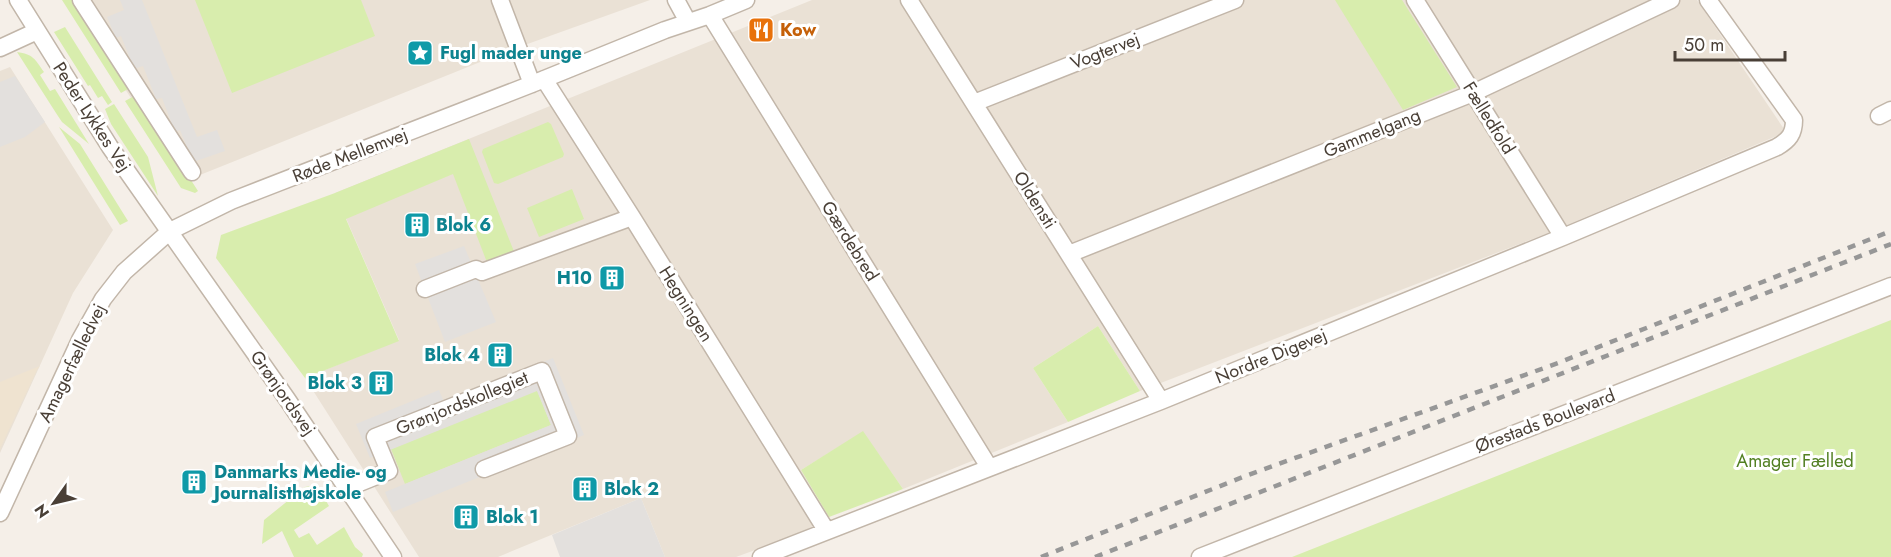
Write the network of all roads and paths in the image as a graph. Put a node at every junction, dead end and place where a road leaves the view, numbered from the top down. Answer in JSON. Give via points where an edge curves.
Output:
{"nodes":[{"id":1,"x":18,"y":0,"type":"edge"},
{"id":2,"x":81,"y":0,"type":"edge"},
{"id":3,"x":500,"y":0,"type":"edge"},
{"id":4,"x":676,"y":0,"type":"edge"},
{"id":5,"x":746,"y":0,"type":"edge"},
{"id":6,"x":909,"y":0,"type":"edge"},
{"id":7,"x":1236,"y":0,"type":"edge"},
{"id":8,"x":1416,"y":0,"type":"edge"},
{"id":9,"x":1671,"y":0,"type":"edge"},
{"id":10,"x":1708,"y":0,"type":"edge"},
{"id":11,"x":710,"y":15,"type":"junction"},
{"id":12,"x":688,"y":22,"type":"junction"},
{"id":13,"x":37,"y":31,"type":"junction"},
{"id":14,"x":0,"y":48,"type":"edge"},
{"id":15,"x":538,"y":81,"type":"junction"},
{"id":16,"x":1473,"y":93,"type":"junction"},
{"id":17,"x":974,"y":103,"type":"junction"},
{"id":18,"x":192,"y":172,"type":"dead end"},
{"id":19,"x":632,"y":217,"type":"junction"},
{"id":20,"x":170,"y":231,"type":"junction"},
{"id":21,"x":1563,"y":237,"type":"junction"},
{"id":22,"x":1069,"y":254,"type":"junction"},
{"id":23,"x":1891,"y":286,"type":"edge"},
{"id":24,"x":425,"y":289,"type":"dead end"},
{"id":25,"x":1161,"y":401,"type":"junction"},
{"id":26,"x":989,"y":467,"type":"junction"},
{"id":27,"x":484,"y":469,"type":"dead end"},
{"id":28,"x":347,"y":488,"type":"junction"},
{"id":29,"x":0,"y":513,"type":"edge"},
{"id":30,"x":826,"y":530,"type":"junction"},
{"id":31,"x":393,"y":557,"type":"edge"},
{"id":32,"x":761,"y":557,"type":"edge"},
{"id":33,"x":1200,"y":557,"type":"edge"}],
"edges":[{"from":1,"to":13,"type":"street","name":"Peder Lykkes Vej"},
{"from":2,"to":18,"type":"street"},
{"from":3,"to":15,"type":"street"},
{"from":4,"to":12,"type":"street"},
{"from":5,"to":11,"type":"street","name":"Røde Mellemvej"},
{"from":6,"to":17,"type":"street","name":"Oldensti"},
{"from":7,"to":17,"type":"street","name":"Vogtervej"},
{"from":8,"to":16,"type":"street","name":"Fælledfold"},
{"from":9,"to":16,"type":"street","name":"Gammelgang"},
{"from":10,"to":21,"type":"street","name":"Nordre Digevej","via":[[1794,120],[1792,136],[1778,147]]},
{"from":11,"to":12,"type":"street","name":"Røde Mellemvej"},
{"from":11,"to":26,"type":"street","name":"Gærdebred"},
{"from":12,"to":15,"type":"street","name":"Røde Mellemvej"},
{"from":13,"to":14,"type":"street"},
{"from":13,"to":20,"type":"street","name":"Peder Lykkes Vej","via":[[110,147]]},
{"from":15,"to":19,"type":"street","name":"Hegningen"},
{"from":15,"to":20,"type":"street","name":"Røde Mellemvej","via":[[231,201]]},
{"from":16,"to":21,"type":"street","name":"Fælledfold"},
{"from":16,"to":22,"type":"street","name":"Gammelgang"},
{"from":17,"to":22,"type":"street","name":"Oldensti"},
{"from":19,"to":24,"type":"street","via":[[482,272],[476,268]]},
{"from":19,"to":30,"type":"street","name":"Hegningen"},
{"from":20,"to":28,"type":"street","name":"Grønjordsvej"},
{"from":20,"to":29,"type":"street","name":"Amagerfælledvej","via":[[124,272],[103,298]]},
{"from":21,"to":25,"type":"street","name":"Nordre Digevej"},
{"from":22,"to":25,"type":"street","name":"Oldensti"},
{"from":23,"to":33,"type":"street","name":"Ørestads Boulevard"},
{"from":25,"to":26,"type":"street","name":"Nordre Digevej"},
{"from":26,"to":30,"type":"street","name":"Nordre Digevej"},
{"from":27,"to":28,"type":"street","name":"Grønjordskollegiet","via":[[568,436],[542,371],[375,437],[389,471]]},
{"from":28,"to":31,"type":"street","name":"Grønjordsvej"},
{"from":30,"to":32,"type":"street","name":"Nordre Digevej"}]}
